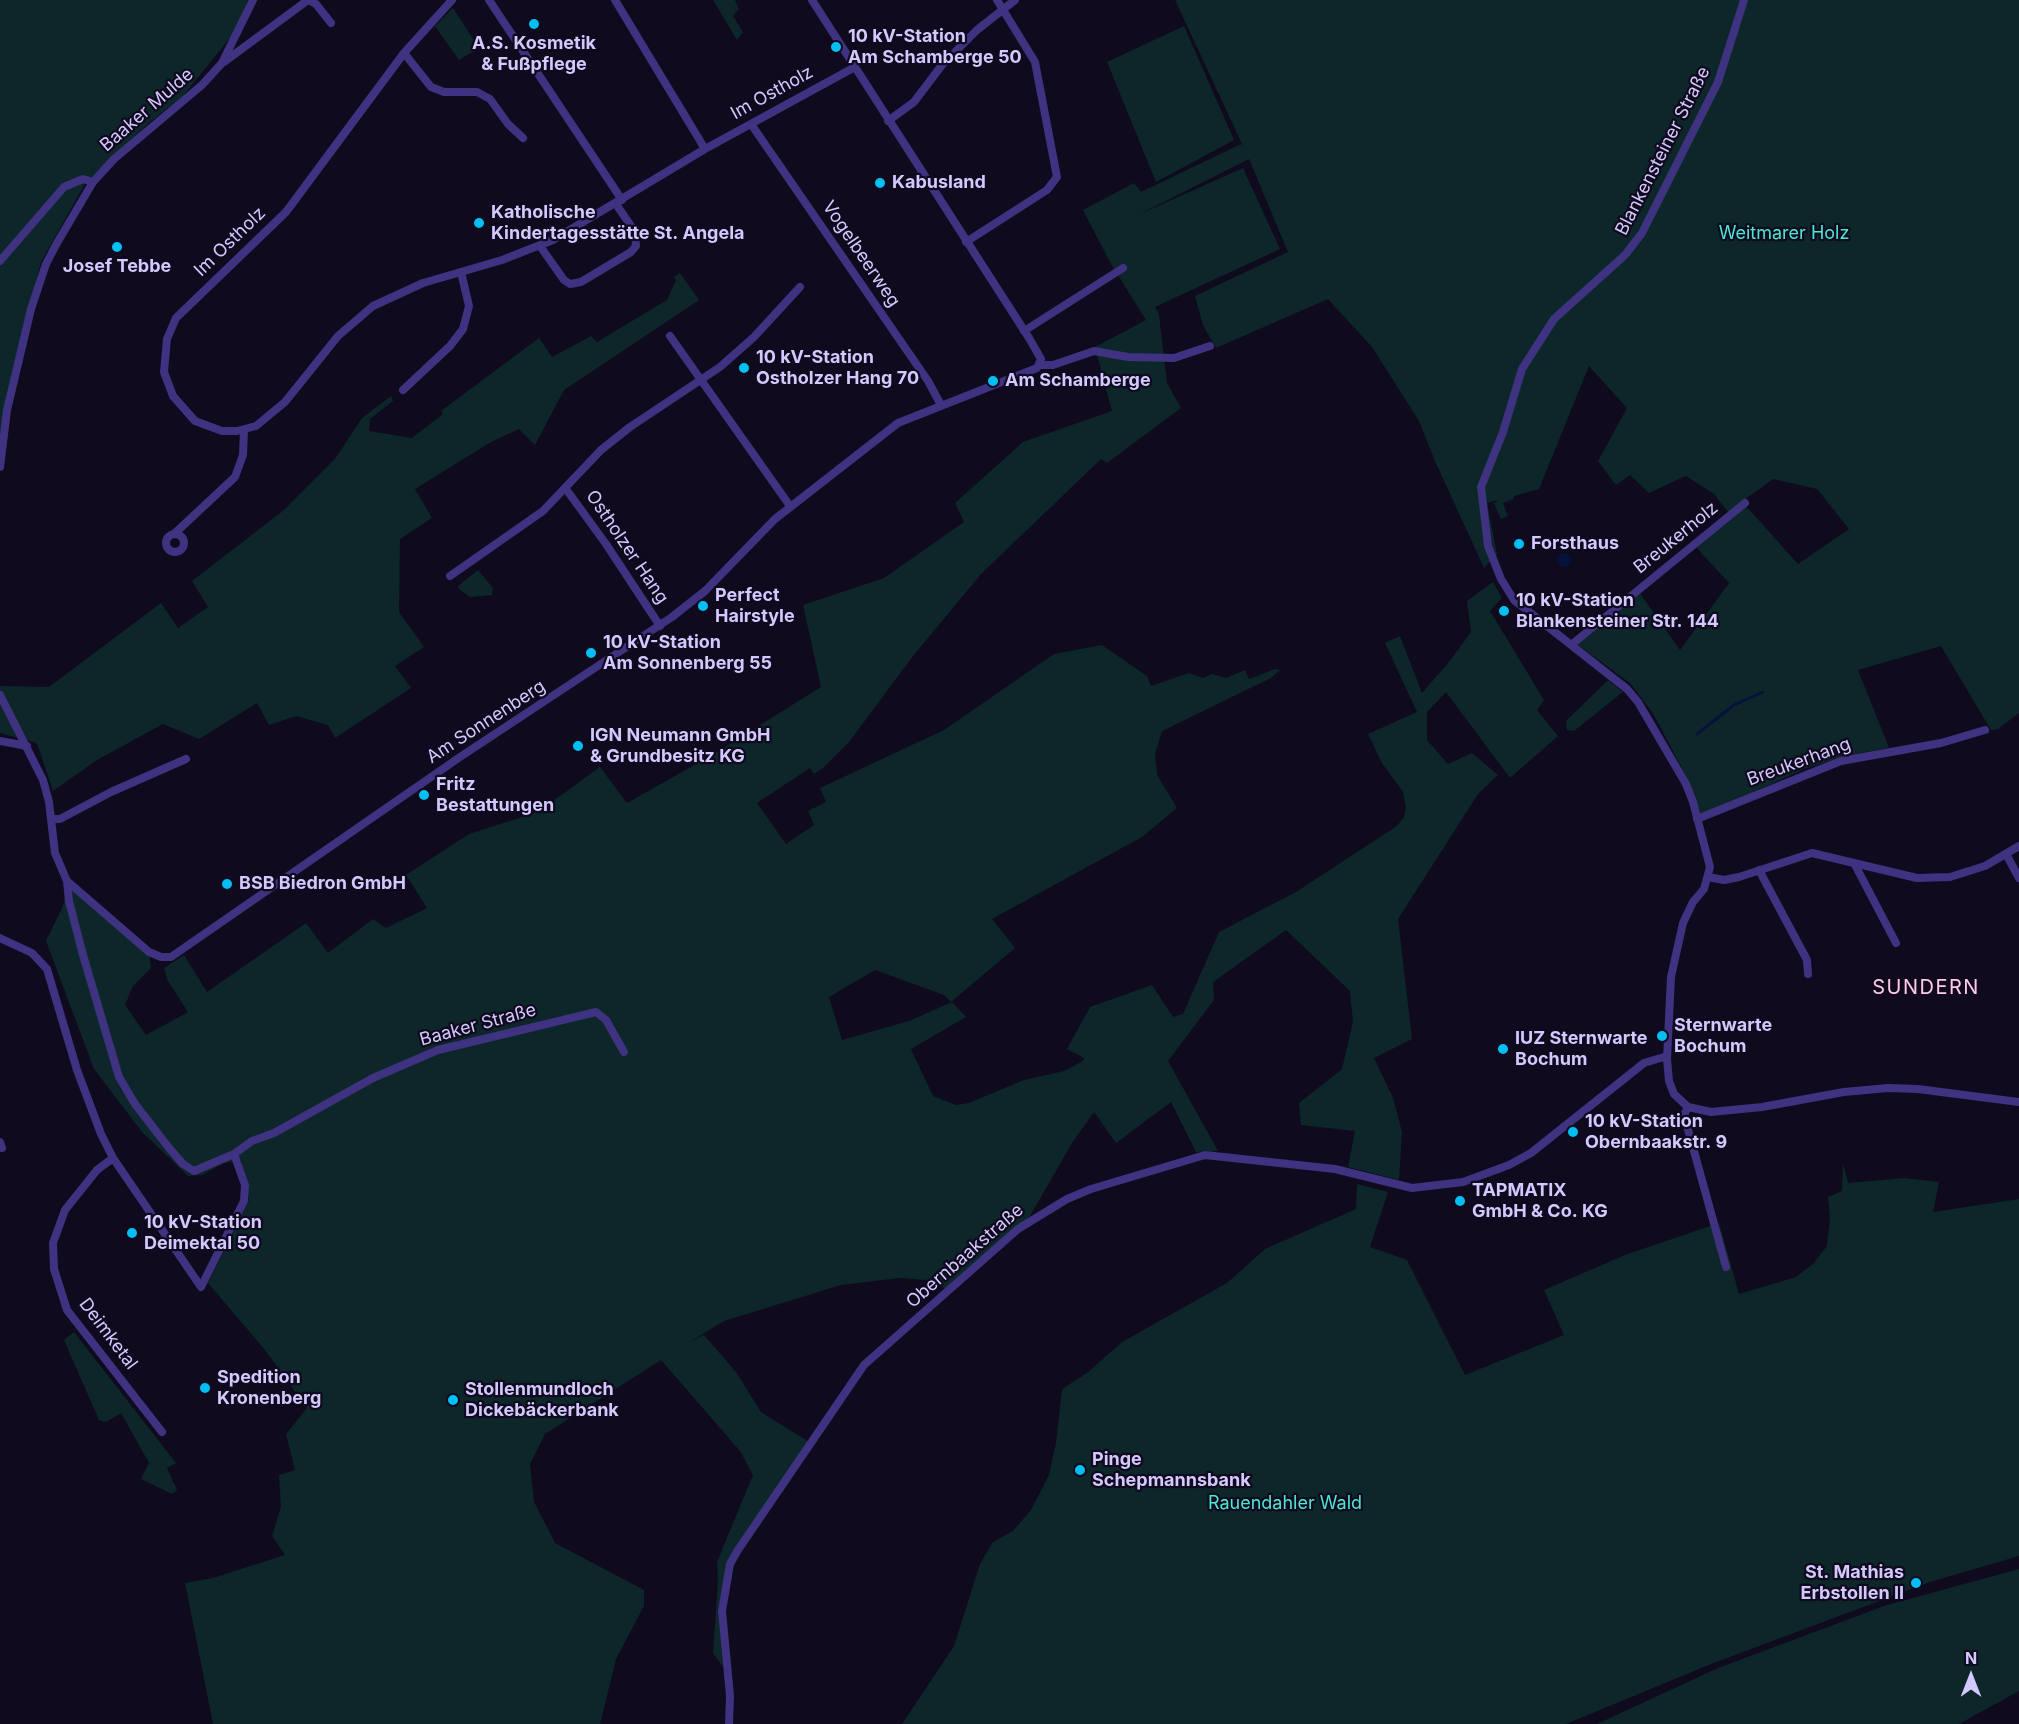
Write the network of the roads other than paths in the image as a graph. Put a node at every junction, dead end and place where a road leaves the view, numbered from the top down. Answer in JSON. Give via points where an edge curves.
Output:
{"nodes":[{"id":1,"x":254,"y":0,"type":"edge"},
{"id":2,"x":452,"y":0,"type":"edge"},
{"id":3,"x":489,"y":0,"type":"edge"},
{"id":4,"x":615,"y":0,"type":"edge"},
{"id":5,"x":812,"y":0,"type":"edge"},
{"id":6,"x":997,"y":0,"type":"edge"},
{"id":7,"x":1015,"y":0,"type":"edge"},
{"id":8,"x":1744,"y":0,"type":"edge"},
{"id":9,"x":1003,"y":10,"type":"junction"},
{"id":10,"x":331,"y":23,"type":"dead end"},
{"id":11,"x":404,"y":52,"type":"junction"},
{"id":12,"x":222,"y":63,"type":"junction"},
{"id":13,"x":855,"y":67,"type":"junction"},
{"id":14,"x":888,"y":121,"type":"junction"},
{"id":15,"x":751,"y":123,"type":"junction"},
{"id":16,"x":523,"y":138,"type":"dead end"},
{"id":17,"x":705,"y":149,"type":"junction"},
{"id":18,"x":93,"y":182,"type":"junction"},
{"id":19,"x":619,"y":202,"type":"junction"},
{"id":20,"x":966,"y":242,"type":"junction"},
{"id":21,"x":540,"y":246,"type":"junction"},
{"id":22,"x":0,"y":261,"type":"edge"},
{"id":23,"x":1123,"y":268,"type":"dead end"},
{"id":24,"x":461,"y":272,"type":"junction"},
{"id":25,"x":800,"y":287,"type":"dead end"},
{"id":26,"x":1024,"y":331,"type":"junction"},
{"id":27,"x":670,"y":336,"type":"dead end"},
{"id":28,"x":1210,"y":346,"type":"dead end"},
{"id":29,"x":1041,"y":365,"type":"junction"},
{"id":30,"x":702,"y":381,"type":"junction"},
{"id":31,"x":403,"y":390,"type":"dead end"},
{"id":32,"x":941,"y":405,"type":"junction"},
{"id":33,"x":244,"y":430,"type":"junction"},
{"id":34,"x":0,"y":467,"type":"edge"},
{"id":35,"x":566,"y":489,"type":"junction"},
{"id":36,"x":1745,"y":503,"type":"dead end"},
{"id":37,"x":790,"y":506,"type":"junction"},
{"id":38,"x":174,"y":534,"type":"dead end"},
{"id":39,"x":450,"y":576,"type":"dead end"},
{"id":40,"x":660,"y":626,"type":"junction"},
{"id":41,"x":1571,"y":645,"type":"junction"},
{"id":42,"x":0,"y":694,"type":"edge"},
{"id":43,"x":1985,"y":730,"type":"dead end"},
{"id":44,"x":0,"y":741,"type":"edge"},
{"id":45,"x":27,"y":746,"type":"junction"},
{"id":46,"x":186,"y":759,"type":"dead end"},
{"id":47,"x":52,"y":819,"type":"junction"},
{"id":48,"x":1697,"y":819,"type":"junction"},
{"id":49,"x":2019,"y":846,"type":"edge"},
{"id":50,"x":2006,"y":854,"type":"junction"},
{"id":51,"x":1854,"y":863,"type":"junction"},
{"id":52,"x":1759,"y":870,"type":"junction"},
{"id":53,"x":1708,"y":877,"type":"junction"},
{"id":54,"x":2019,"y":878,"type":"edge"},
{"id":55,"x":67,"y":881,"type":"junction"},
{"id":56,"x":0,"y":938,"type":"edge"},
{"id":57,"x":1896,"y":943,"type":"dead end"},
{"id":58,"x":1808,"y":974,"type":"dead end"},
{"id":59,"x":624,"y":1052,"type":"dead end"},
{"id":60,"x":1667,"y":1056,"type":"junction"},
{"id":61,"x":2019,"y":1102,"type":"edge"},
{"id":62,"x":1688,"y":1107,"type":"junction"},
{"id":63,"x":234,"y":1154,"type":"junction"},
{"id":64,"x":113,"y":1158,"type":"junction"},
{"id":65,"x":1726,"y":1267,"type":"dead end"},
{"id":66,"x":162,"y":1432,"type":"dead end"},
{"id":67,"x":729,"y":1724,"type":"edge"}],
"edges":[{"from":1,"to":12,"type":"street","name":"Baaker Mulde"},
{"from":2,"to":11,"type":"street","name":"Im Ostholz"},
{"from":3,"to":19,"type":"street"},
{"from":4,"to":17,"type":"street"},
{"from":5,"to":13,"type":"street"},
{"from":6,"to":9,"type":"street"},
{"from":7,"to":9,"type":"street"},
{"from":8,"to":41,"type":"street","name":"Blankensteiner Straße","via":[[1718,82],[1642,233],[1625,255],[1554,319],[1537,342],[1522,369],[1503,432],[1484,476],[1485,531],[1501,579],[1514,600]]},
{"from":9,"to":14,"type":"street","via":[[968,38],[914,102]]},
{"from":9,"to":20,"type":"street","via":[[1035,62],[1056,177],[1047,190]]},
{"from":10,"to":12,"type":"street","name":"Baaker Mulde","via":[[308,0]]},
{"from":11,"to":16,"type":"street","via":[[431,87],[444,92],[477,92],[490,99]]},
{"from":11,"to":33,"type":"street","name":"Im Ostholz","via":[[286,212],[191,301],[172,326],[164,360],[167,384],[174,398],[188,416],[202,425],[222,431]]},
{"from":12,"to":18,"type":"street","name":"Baaker Mulde"},
{"from":13,"to":14,"type":"street"},
{"from":13,"to":15,"type":"street","name":"Im Ostholz"},
{"from":14,"to":20,"type":"street"},
{"from":15,"to":17,"type":"street","name":"Im Ostholz"},
{"from":15,"to":32,"type":"street","name":"Vogelbeerweg"},
{"from":17,"to":19,"type":"street","name":"Im Ostholz"},
{"from":18,"to":22,"type":"street","via":[[83,180],[64,187]]},
{"from":18,"to":34,"type":"street","name":"Baaker Mulde","via":[[38,284],[7,410]]},
{"from":19,"to":21,"type":"street","name":"Im Ostholz"},
{"from":19,"to":21,"type":"street","via":[[635,232],[636,246],[581,282],[570,284],[564,280]]},
{"from":20,"to":26,"type":"street"},
{"from":21,"to":24,"type":"street","name":"Im Ostholz"},
{"from":23,"to":26,"type":"street"},
{"from":24,"to":31,"type":"street","via":[[469,306],[461,333]]},
{"from":24,"to":33,"type":"street","name":"Im Ostholz","via":[[405,290],[361,315],[338,336],[276,412]]},
{"from":25,"to":30,"type":"street","name":"Ostholzer Hang","via":[[754,337]]},
{"from":26,"to":29,"type":"street"},
{"from":27,"to":30,"type":"street"},
{"from":28,"to":29,"type":"street","name":"Am Sonnenberg","via":[[1174,358],[1128,357],[1094,351],[1053,365]]},
{"from":29,"to":32,"type":"street","name":"Am Sonnenberg"},
{"from":30,"to":35,"type":"street","name":"Ostholzer Hang","via":[[616,438]]},
{"from":30,"to":37,"type":"street"},
{"from":32,"to":37,"type":"street","name":"Am Sonnenberg","via":[[898,423]]},
{"from":33,"to":38,"type":"street","via":[[243,454],[235,477]]},
{"from":35,"to":39,"type":"street","name":"Ostholzer Hang","via":[[536,516]]},
{"from":35,"to":40,"type":"street","name":"Ostholzer Hang"},
{"from":36,"to":41,"type":"street","name":"Breukerholz"},
{"from":37,"to":40,"type":"street","name":"Am Sonnenberg","via":[[705,591]]},
{"from":40,"to":55,"type":"street","name":"Am Sonnenberg","via":[[460,756],[175,955],[166,958],[149,952]]},
{"from":41,"to":48,"type":"street","name":"Blankensteiner Straße","via":[[1638,702],[1686,784]]},
{"from":42,"to":45,"type":"street"},
{"from":43,"to":48,"type":"street","name":"Breukerhang","via":[[1941,743],[1841,760]]},
{"from":44,"to":45,"type":"street"},
{"from":45,"to":47,"type":"street","name":"Am Sonnenberg","via":[[44,780]]},
{"from":46,"to":47,"type":"street","via":[[60,819]]},
{"from":47,"to":55,"type":"street","name":"Am Sonnenberg","via":[[55,854]]},
{"from":48,"to":53,"type":"street","name":"Blankensteiner Straße","via":[[1709,860]]},
{"from":49,"to":50,"type":"street"},
{"from":50,"to":51,"type":"street","via":[[1969,872],[1931,879]]},
{"from":50,"to":54,"type":"street"},
{"from":51,"to":52,"type":"street","via":[[1812,853]]},
{"from":51,"to":57,"type":"street"},
{"from":52,"to":53,"type":"street","via":[[1724,880]]},
{"from":52,"to":58,"type":"street","via":[[1807,960]]},
{"from":53,"to":60,"type":"street","via":[[1689,909],[1674,957]]},
{"from":55,"to":63,"type":"street","name":"Baaker Straße","via":[[112,1060],[135,1104],[183,1164],[194,1171]]},
{"from":56,"to":64,"type":"street","via":[[32,953],[47,969],[77,1070]]},
{"from":59,"to":63,"type":"street","name":"Baaker Straße","via":[[606,1020],[596,1012],[438,1050],[373,1078]]},
{"from":60,"to":62,"type":"street","via":[[1671,1088]]},
{"from":60,"to":67,"type":"street","name":"Obernbaakstraße","via":[[1644,1063],[1531,1153],[1463,1182],[1412,1188],[1335,1169],[1205,1155],[1091,1189],[1018,1228],[864,1365],[738,1550],[730,1564],[722,1611]]},
{"from":61,"to":62,"type":"street","via":[[1888,1088],[1745,1109],[1711,1112]]},
{"from":62,"to":65,"type":"street","via":[[1684,1115],[1717,1249]]},
{"from":63,"to":64,"type":"street","via":[[245,1185],[244,1201],[201,1287]]},
{"from":64,"to":66,"type":"street","name":"Deimketal","via":[[97,1170],[65,1210],[53,1243],[54,1269],[67,1310]]}]}
